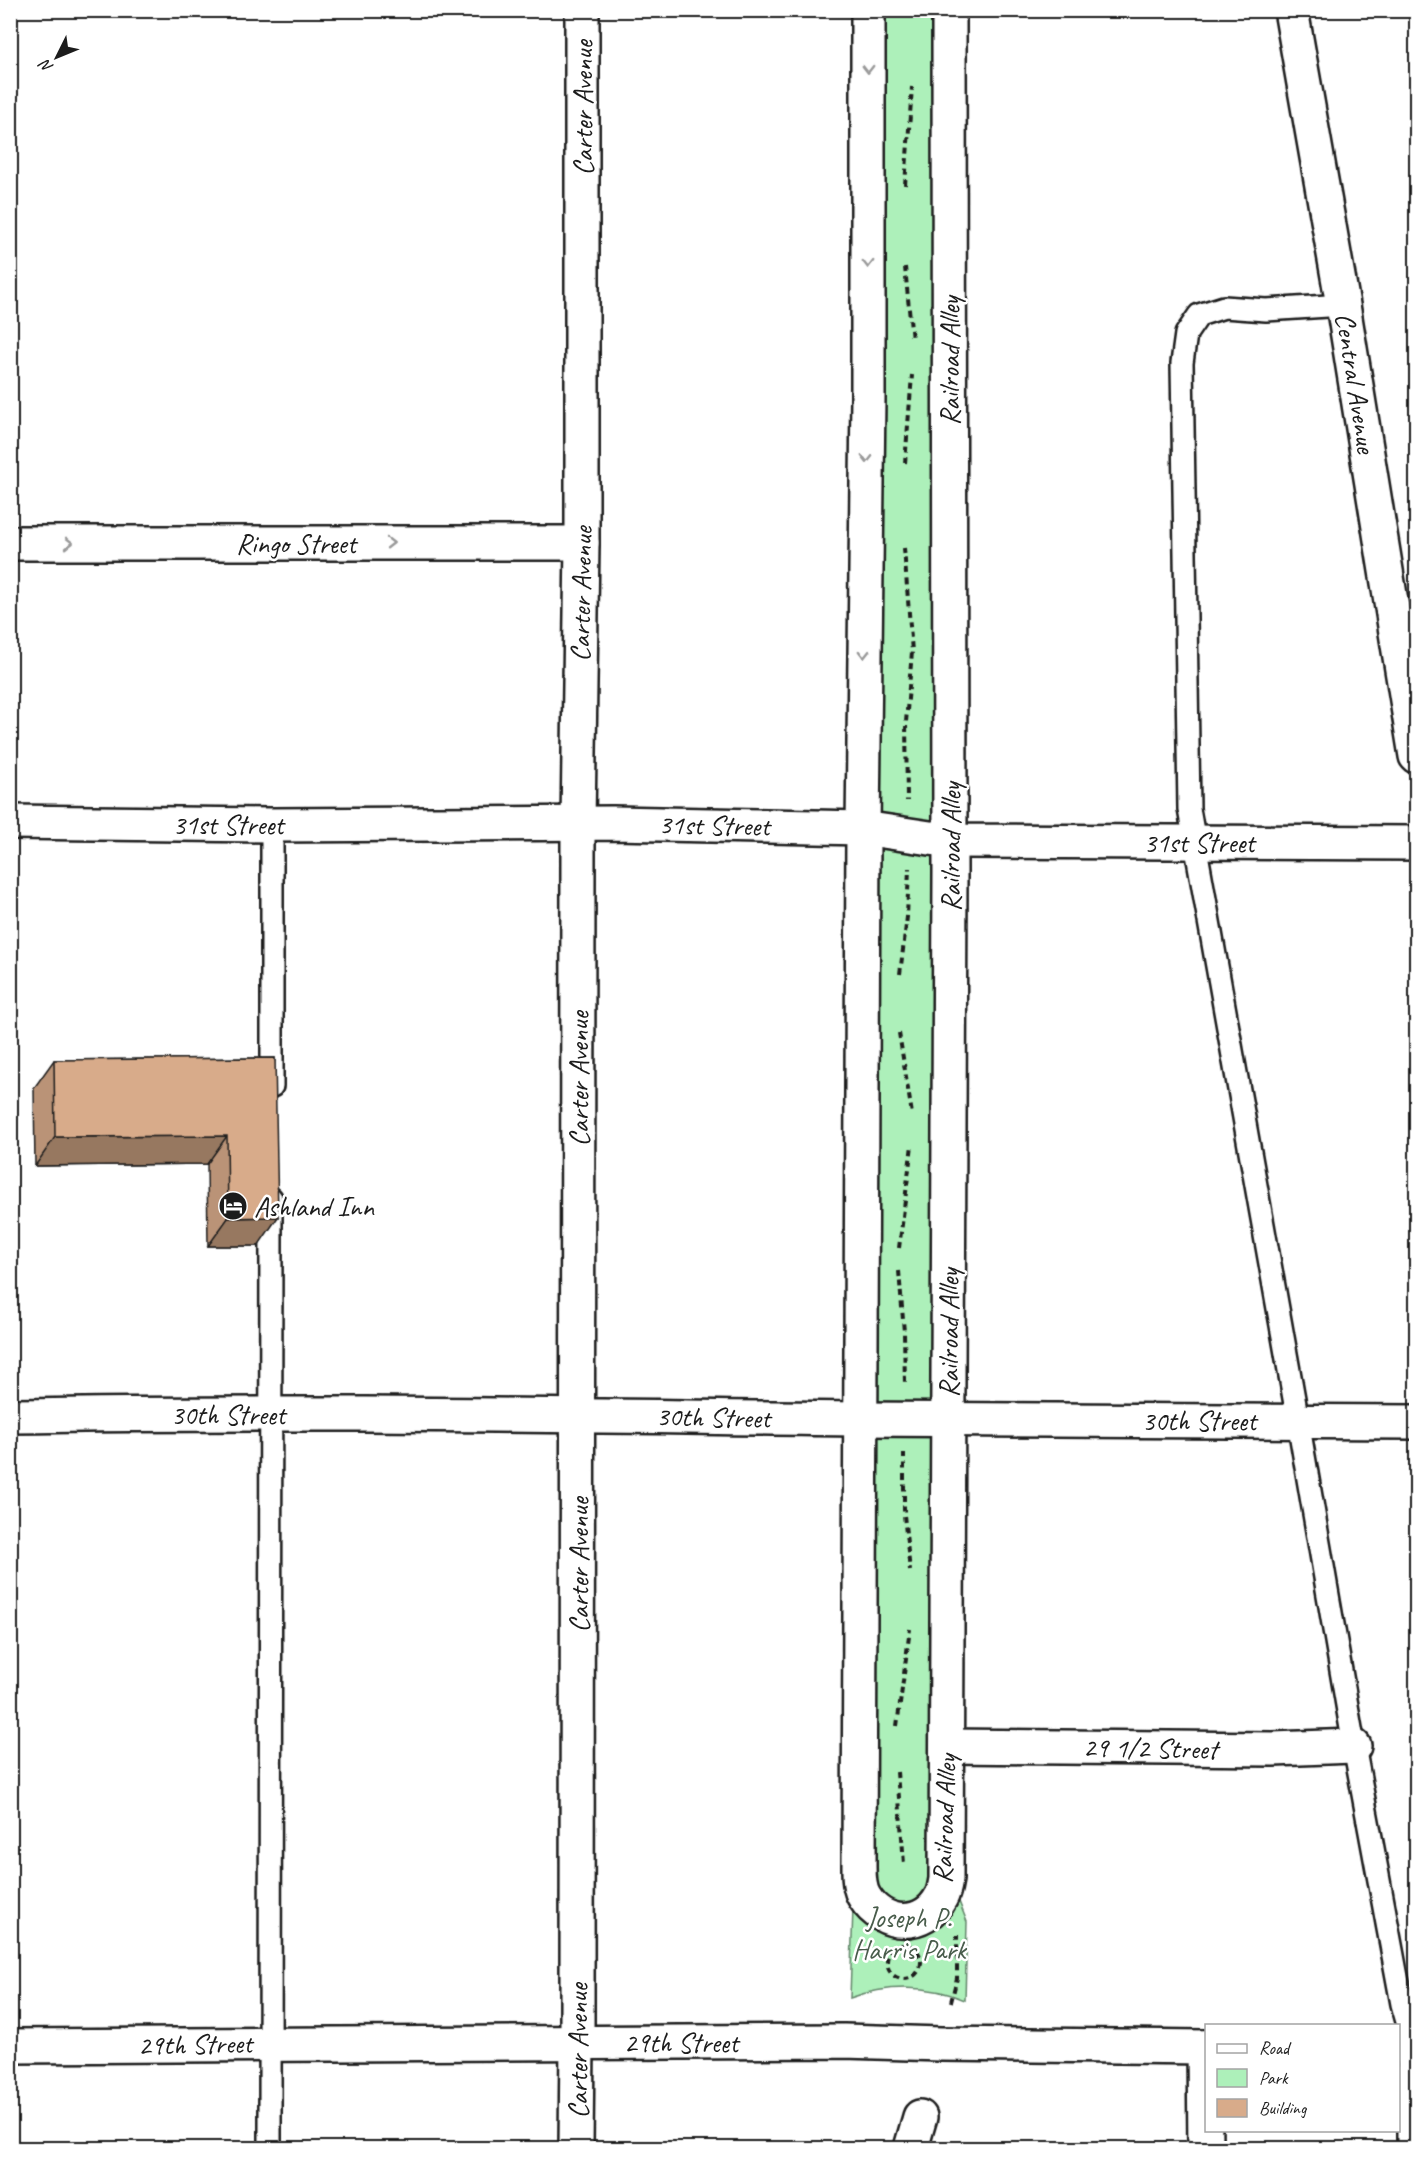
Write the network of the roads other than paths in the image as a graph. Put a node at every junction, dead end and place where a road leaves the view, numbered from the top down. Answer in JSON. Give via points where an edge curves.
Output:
{"nodes":[{"id":1,"x":582,"y":10,"type":"edge"},
{"id":2,"x":868,"y":10,"type":"edge"},
{"id":3,"x":949,"y":10,"type":"edge"},
{"id":4,"x":1291,"y":10,"type":"edge"},
{"id":5,"x":1343,"y":305,"type":"junction"},
{"id":6,"x":10,"y":543,"type":"edge"},
{"id":7,"x":582,"y":543,"type":"junction"},
{"id":8,"x":1416,"y":756,"type":"edge"},
{"id":9,"x":10,"y":822,"type":"edge"},
{"id":10,"x":578,"y":823,"type":"junction"},
{"id":11,"x":272,"y":825,"type":"junction"},
{"id":12,"x":862,"y":828,"type":"junction"},
{"id":13,"x":950,"y":841,"type":"junction"},
{"id":14,"x":1194,"y":842,"type":"junction"},
{"id":15,"x":1416,"y":843,"type":"edge"},
{"id":16,"x":272,"y":1108,"type":"edge"},
{"id":17,"x":271,"y":1179,"type":"edge"},
{"id":18,"x":271,"y":1415,"type":"junction"},
{"id":19,"x":578,"y":1415,"type":"junction"},
{"id":20,"x":10,"y":1416,"type":"edge"},
{"id":21,"x":861,"y":1419,"type":"junction"},
{"id":22,"x":947,"y":1420,"type":"junction"},
{"id":23,"x":1298,"y":1421,"type":"junction"},
{"id":24,"x":1416,"y":1422,"type":"edge"},
{"id":25,"x":947,"y":1746,"type":"junction"},
{"id":26,"x":1354,"y":1746,"type":"junction"},
{"id":27,"x":577,"y":2042,"type":"junction"},
{"id":28,"x":270,"y":2043,"type":"junction"},
{"id":29,"x":10,"y":2046,"type":"edge"},
{"id":30,"x":1410,"y":2046,"type":"edge"},
{"id":31,"x":1205,"y":2047,"type":"edge"},
{"id":32,"x":920,"y":2117,"type":"dead end"},
{"id":33,"x":270,"y":2148,"type":"edge"},
{"id":34,"x":576,"y":2148,"type":"edge"},
{"id":35,"x":911,"y":2148,"type":"edge"},
{"id":36,"x":1204,"y":2148,"type":"edge"},
{"id":37,"x":1414,"y":2148,"type":"edge"}],
"edges":[{"from":1,"to":7,"type":"street","name":"Carter Avenue"},
{"from":2,"to":12,"type":"street","name":"Railroad Alley","one_way":true},
{"from":3,"to":13,"type":"street","name":"Railroad Alley"},
{"from":4,"to":5,"type":"street","name":"Central Avenue"},
{"from":5,"to":8,"type":"street","name":"Central Avenue"},
{"from":5,"to":14,"type":"lane","via":[[1266,310],[1224,308],[1199,315],[1186,334],[1182,363],[1189,809]]},
{"from":6,"to":7,"type":"street","name":"Ringo Street","one_way":true},
{"from":7,"to":10,"type":"street","name":"Carter Avenue"},
{"from":9,"to":11,"type":"street","name":"31st Street"},
{"from":10,"to":11,"type":"street","name":"31st Street"},
{"from":10,"to":12,"type":"street","name":"31st Street"},
{"from":10,"to":19,"type":"street","name":"Carter Avenue"},
{"from":11,"to":16,"type":"lane"},
{"from":12,"to":13,"type":"street","name":"31st Street"},
{"from":12,"to":21,"type":"street","name":"Railroad Alley"},
{"from":13,"to":14,"type":"street","name":"31st Street"},
{"from":13,"to":22,"type":"street","name":"Railroad Alley"},
{"from":14,"to":15,"type":"street","name":"31st Street"},
{"from":14,"to":23,"type":"lane"},
{"from":17,"to":18,"type":"lane"},
{"from":18,"to":19,"type":"street","name":"30th Street"},
{"from":18,"to":20,"type":"street","name":"30th Street"},
{"from":18,"to":28,"type":"lane"},
{"from":19,"to":21,"type":"street","name":"30th Street"},
{"from":19,"to":27,"type":"street","name":"Carter Avenue"},
{"from":21,"to":22,"type":"street","name":"30th Street"},
{"from":21,"to":25,"type":"street","name":"Railroad Alley","via":[[859,1884],[864,1898],[890,1919],[904,1922],[918,1918],[941,1897],[946,1879]]},
{"from":22,"to":23,"type":"street","name":"30th Street"},
{"from":22,"to":25,"type":"street","name":"Railroad Alley"},
{"from":23,"to":24,"type":"street","name":"30th Street"},
{"from":23,"to":26,"type":"lane"},
{"from":25,"to":26,"type":"street","name":"29 1/2 Street"},
{"from":26,"to":30,"type":"lane"},
{"from":27,"to":28,"type":"street","name":"29th Street"},
{"from":27,"to":31,"type":"street","name":"29th Street","via":[[844,2041]]},
{"from":27,"to":34,"type":"street","name":"Carter Avenue"},
{"from":28,"to":29,"type":"street","name":"29th Street"},
{"from":28,"to":33,"type":"lane"},
{"from":30,"to":37,"type":"street"},
{"from":31,"to":36,"type":"street"},
{"from":32,"to":35,"type":"street"}]}
